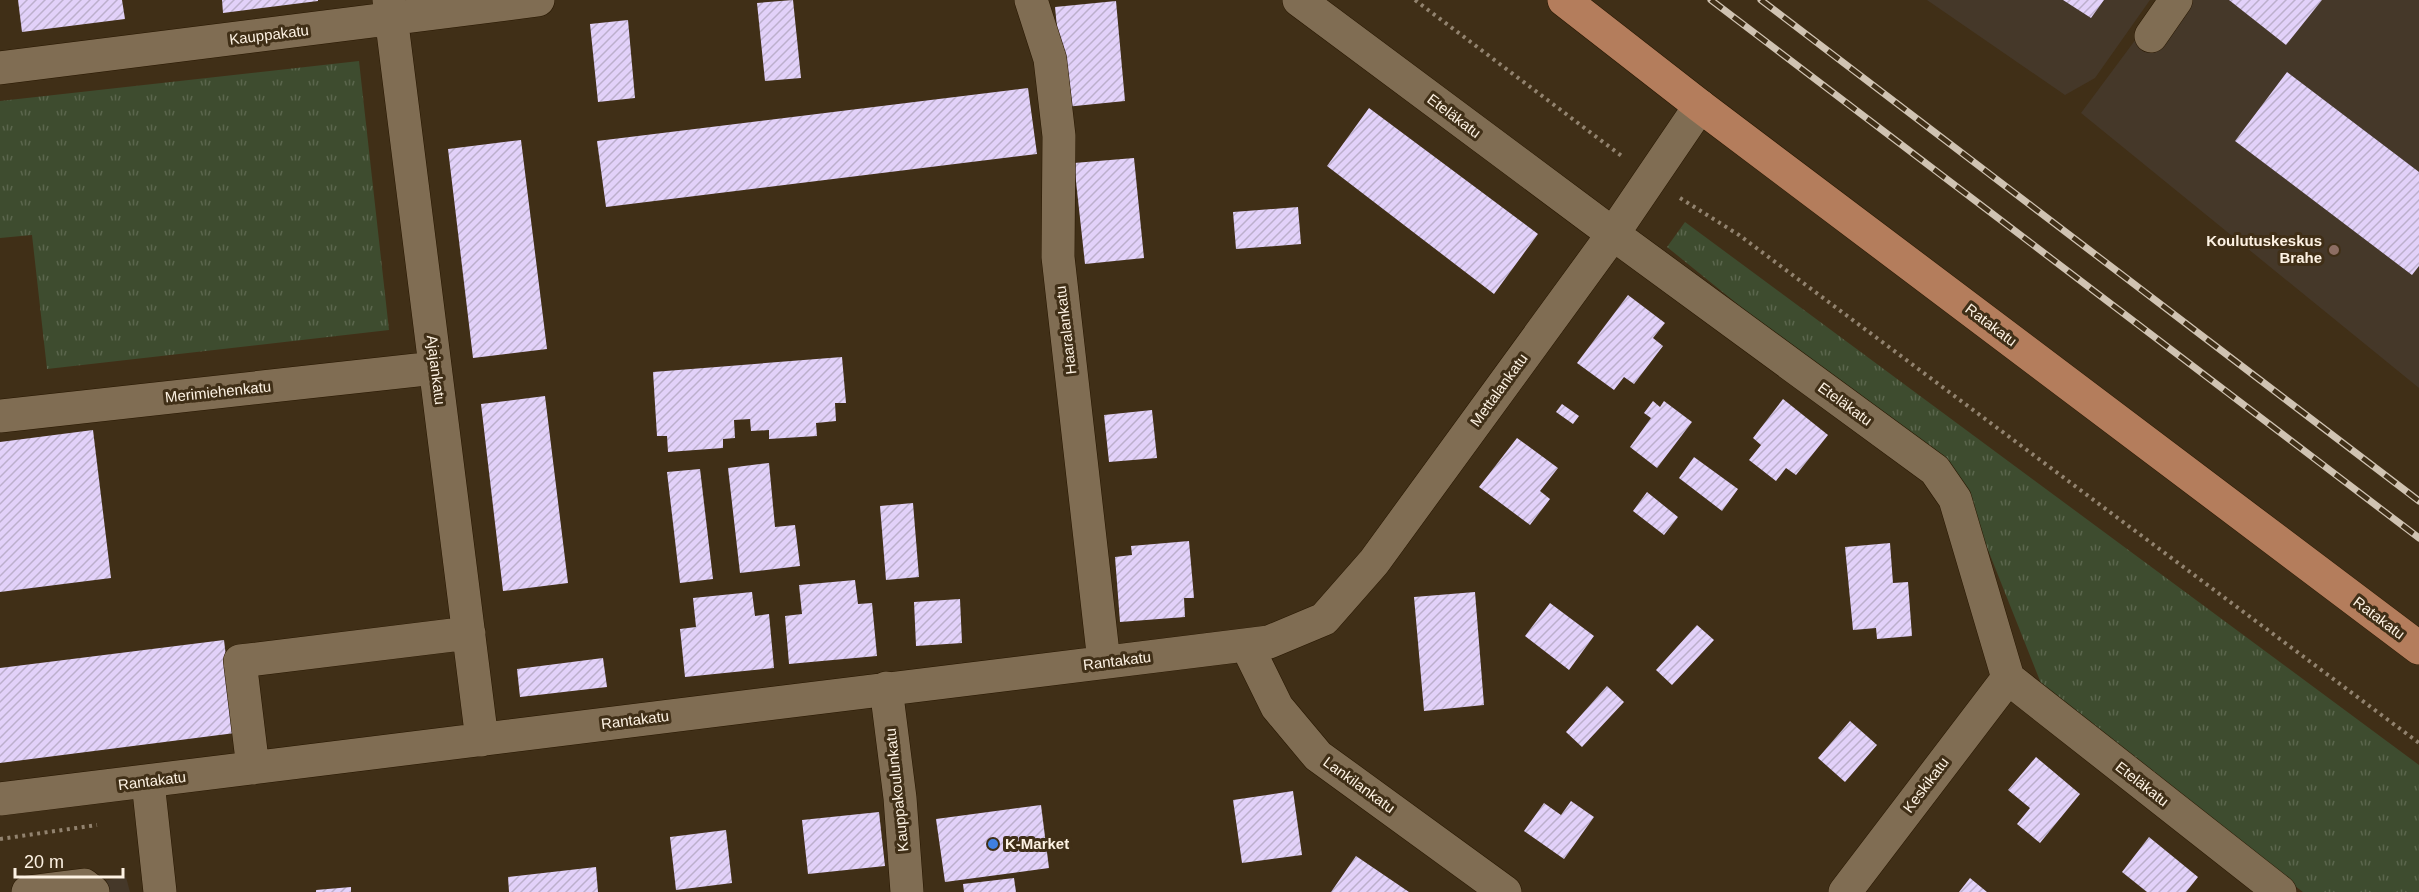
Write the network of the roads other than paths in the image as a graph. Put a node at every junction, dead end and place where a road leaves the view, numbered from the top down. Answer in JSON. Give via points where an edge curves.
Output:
{"nodes":[{"id":1,"x":538,"y":0,"type":"edge"},
{"id":2,"x":1031,"y":0,"type":"edge"},
{"id":3,"x":1299,"y":0,"type":"edge"},
{"id":4,"x":1564,"y":0,"type":"edge"},
{"id":5,"x":2176,"y":0,"type":"edge"},
{"id":6,"x":391,"y":10,"type":"edge"},
{"id":7,"x":2151,"y":36,"type":"dead end"},
{"id":8,"x":0,"y":68,"type":"edge"},
{"id":9,"x":1700,"y":106,"type":"junction"},
{"id":10,"x":1613,"y":234,"type":"junction"},
{"id":11,"x":435,"y":368,"type":"junction"},
{"id":12,"x":0,"y":416,"type":"edge"},
{"id":13,"x":469,"y":633,"type":"junction"},
{"id":14,"x":1258,"y":644,"type":"junction"},
{"id":15,"x":2419,"y":648,"type":"edge"},
{"id":16,"x":1104,"y":662,"type":"junction"},
{"id":17,"x":2008,"y":678,"type":"junction"},
{"id":18,"x":886,"y":688,"type":"junction"},
{"id":19,"x":482,"y":740,"type":"junction"},
{"id":20,"x":253,"y":768,"type":"junction"},
{"id":21,"x":148,"y":782,"type":"junction"},
{"id":22,"x":0,"y":799,"type":"edge"},
{"id":23,"x":27,"y":892,"type":"edge"},
{"id":24,"x":93,"y":892,"type":"edge"},
{"id":25,"x":160,"y":892,"type":"edge"},
{"id":26,"x":908,"y":892,"type":"edge"},
{"id":27,"x":1505,"y":892,"type":"edge"},
{"id":28,"x":1845,"y":892,"type":"edge"},
{"id":29,"x":2280,"y":892,"type":"edge"}],
"edges":[{"from":1,"to":6,"type":"street","name":"Kauppakatu"},
{"from":2,"to":16,"type":"street","name":"Haaralankatu","via":[[1050,59],[1059,136],[1058,257]]},
{"from":3,"to":10,"type":"street","name":"Eteläkatu"},
{"from":4,"to":9,"type":"main road","name":"Ratakatu"},
{"from":5,"to":7,"type":"street"},
{"from":6,"to":8,"type":"street","name":"Kauppakatu"},
{"from":6,"to":11,"type":"street","name":"Ajajankatu"},
{"from":9,"to":10,"type":"street","name":"Mettalankatu"},
{"from":9,"to":15,"type":"main road","name":"Ratakatu"},
{"from":10,"to":14,"type":"street","name":"Mettalankatu","via":[[1374,562],[1324,619]]},
{"from":10,"to":17,"type":"street","name":"Eteläkatu","via":[[1935,470],[1954,499]]},
{"from":11,"to":12,"type":"street","name":"Merimiehenkatu"},
{"from":11,"to":13,"type":"street","name":"Ajajankatu"},
{"from":13,"to":19,"type":"street","name":"Ajajankatu"},
{"from":13,"to":20,"type":"street","via":[[240,661]]},
{"from":14,"to":16,"type":"street","name":"Rantakatu"},
{"from":14,"to":27,"type":"street","name":"Lankilankatu","via":[[1277,707],[1318,756]]},
{"from":16,"to":18,"type":"street","name":"Rantakatu"},
{"from":17,"to":28,"type":"street","name":"Keskikatu"},
{"from":17,"to":29,"type":"street","name":"Eteläkatu"},
{"from":18,"to":19,"type":"street","name":"Rantakatu"},
{"from":18,"to":26,"type":"street","name":"Kauppakoulunkatu"},
{"from":19,"to":20,"type":"street","name":"Rantakatu"},
{"from":20,"to":21,"type":"street","name":"Rantakatu"},
{"from":21,"to":22,"type":"street","name":"Rantakatu"},
{"from":21,"to":25,"type":"street"},
{"from":23,"to":24,"type":"street","via":[[84,885]]}]}
